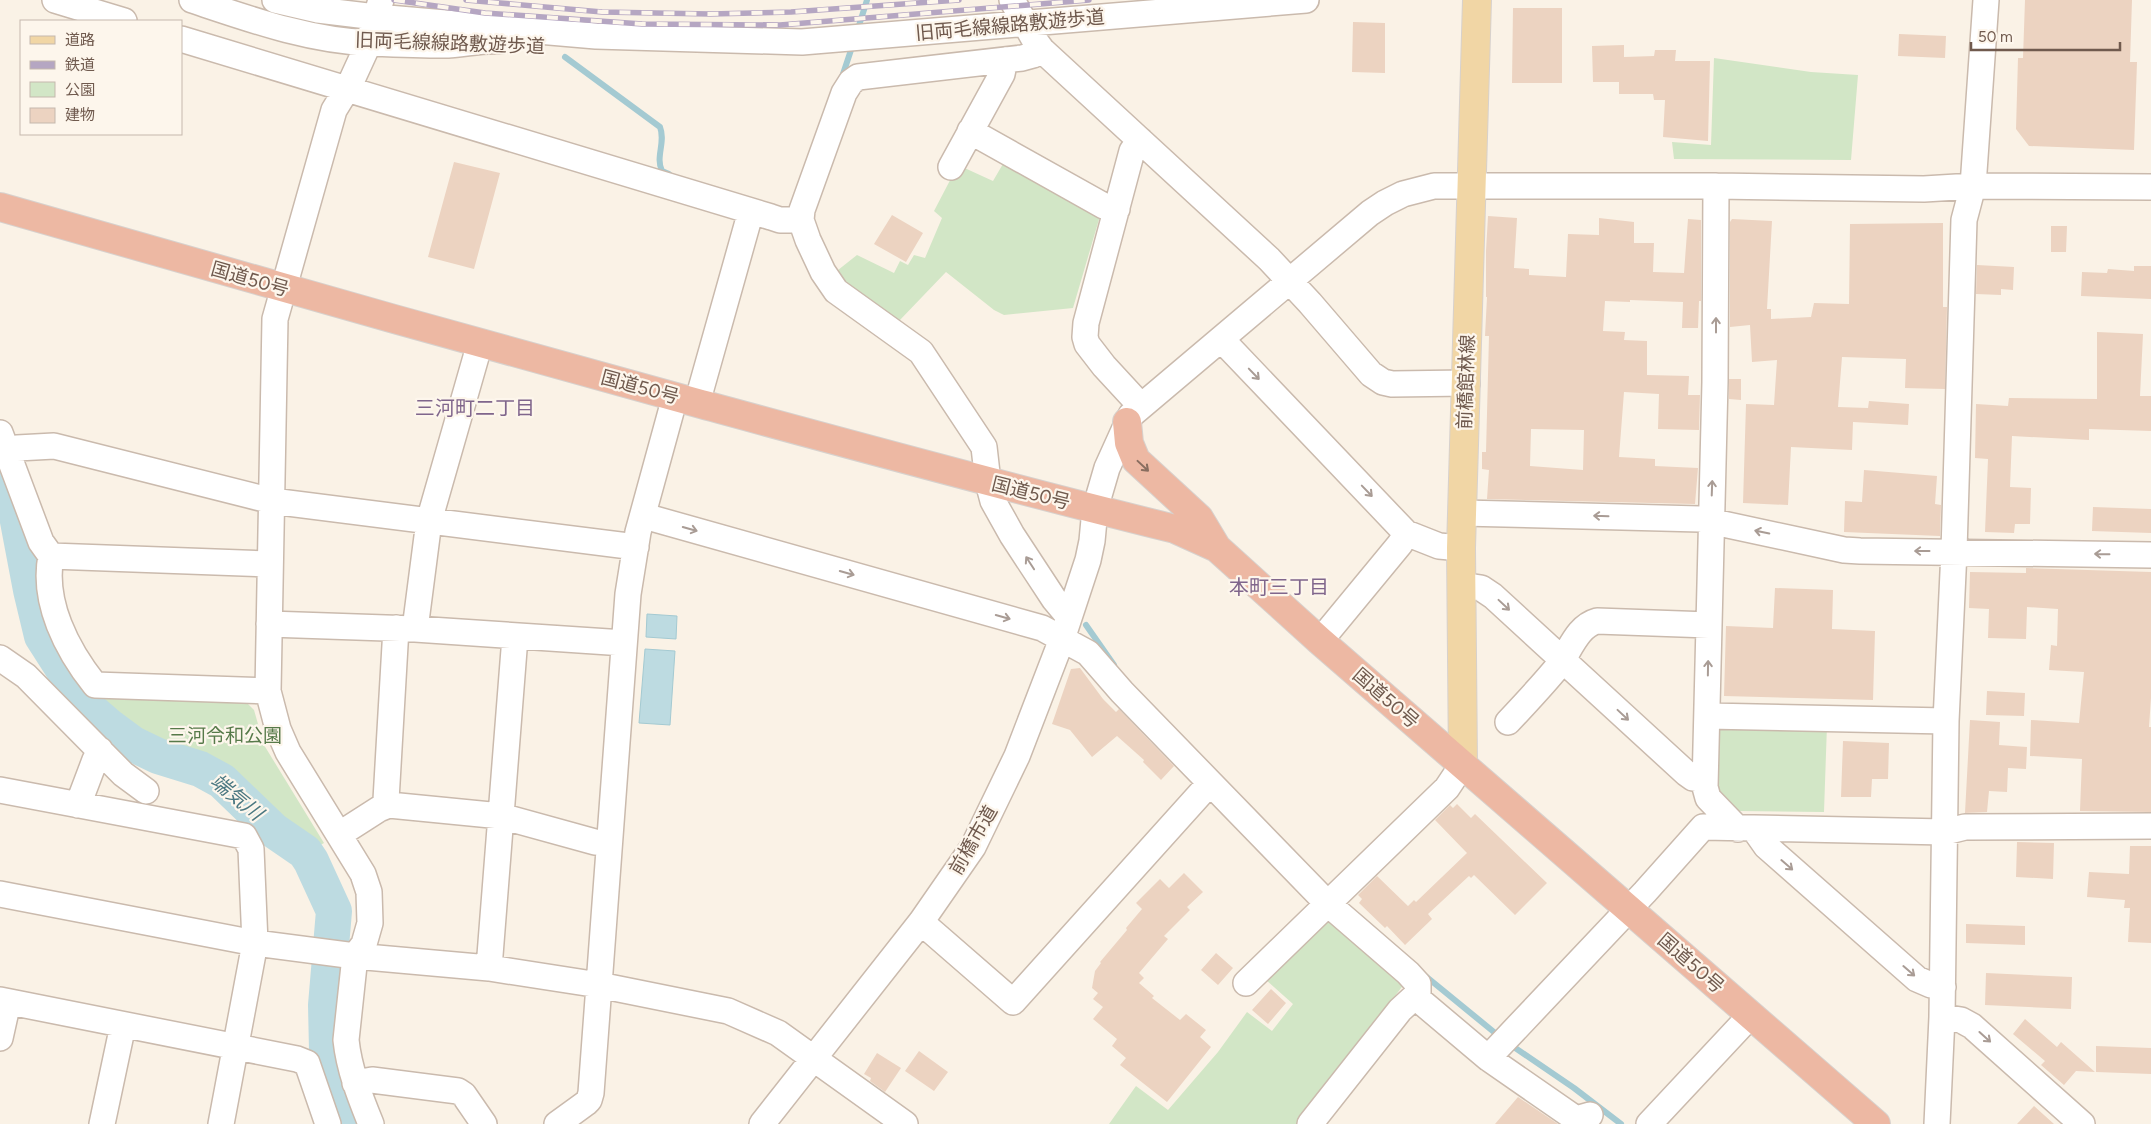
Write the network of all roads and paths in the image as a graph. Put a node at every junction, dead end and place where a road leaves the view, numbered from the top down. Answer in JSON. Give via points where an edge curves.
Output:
{"nodes":[{"id":1,"x":55,"y":0,"type":"edge"},
{"id":2,"x":192,"y":0,"type":"edge"},
{"id":3,"x":275,"y":0,"type":"edge"},
{"id":4,"x":1012,"y":0,"type":"edge"},
{"id":5,"x":1306,"y":0,"type":"edge"},
{"id":6,"x":1477,"y":0,"type":"edge"},
{"id":7,"x":1986,"y":0,"type":"edge"},
{"id":8,"x":379,"y":9,"type":"edge"},
{"id":9,"x":121,"y":20,"type":"edge"},
{"id":10,"x":1025,"y":24,"type":"junction"},
{"id":11,"x":182,"y":39,"type":"edge"},
{"id":12,"x":802,"y":42,"type":"junction"},
{"id":13,"x":368,"y":43,"type":"junction"},
{"id":14,"x":1042,"y":50,"type":"junction"},
{"id":15,"x":1004,"y":60,"type":"junction"},
{"id":16,"x":345,"y":90,"type":"junction"},
{"id":17,"x":970,"y":131,"type":"junction"},
{"id":18,"x":1140,"y":140,"type":"junction"},
{"id":19,"x":951,"y":167,"type":"dead end"},
{"id":20,"x":1716,"y":186,"type":"junction"},
{"id":21,"x":1973,"y":186,"type":"junction"},
{"id":22,"x":1471,"y":187,"type":"junction"},
{"id":23,"x":2151,"y":187,"type":"edge"},
{"id":24,"x":0,"y":207,"type":"edge"},
{"id":25,"x":1117,"y":209,"type":"junction"},
{"id":26,"x":751,"y":211,"type":"junction"},
{"id":27,"x":802,"y":220,"type":"junction"},
{"id":28,"x":1289,"y":281,"type":"junction"},
{"id":29,"x":284,"y":289,"type":"junction"},
{"id":30,"x":1221,"y":339,"type":"junction"},
{"id":31,"x":480,"y":343,"type":"junction"},
{"id":32,"x":1467,"y":383,"type":"junction"},
{"id":33,"x":686,"y":400,"type":"junction"},
{"id":34,"x":1134,"y":414,"type":"junction"},
{"id":35,"x":4,"y":442,"type":"edge"},
{"id":36,"x":988,"y":482,"type":"junction"},
{"id":37,"x":272,"y":501,"type":"junction"},
{"id":38,"x":1094,"y":509,"type":"junction"},
{"id":39,"x":1462,"y":512,"type":"junction"},
{"id":40,"x":644,"y":516,"type":"junction"},
{"id":41,"x":429,"y":521,"type":"junction"},
{"id":42,"x":1711,"y":522,"type":"junction"},
{"id":43,"x":1406,"y":532,"type":"junction"},
{"id":44,"x":636,"y":546,"type":"junction"},
{"id":45,"x":1218,"y":548,"type":"junction"},
{"id":46,"x":1461,"y":548,"type":"junction"},
{"id":47,"x":1954,"y":551,"type":"junction"},
{"id":48,"x":2151,"y":555,"type":"edge"},
{"id":49,"x":51,"y":556,"type":"junction"},
{"id":50,"x":269,"y":564,"type":"junction"},
{"id":51,"x":1462,"y":585,"type":"junction"},
{"id":52,"x":269,"y":624,"type":"junction"},
{"id":53,"x":1709,"y":625,"type":"junction"},
{"id":54,"x":406,"y":628,"type":"junction"},
{"id":55,"x":1065,"y":628,"type":"junction"},
{"id":56,"x":515,"y":637,"type":"junction"},
{"id":57,"x":1320,"y":641,"type":"junction"},
{"id":58,"x":624,"y":643,"type":"junction"},
{"id":59,"x":0,"y":658,"type":"edge"},
{"id":60,"x":1563,"y":659,"type":"junction"},
{"id":61,"x":268,"y":691,"type":"junction"},
{"id":62,"x":1708,"y":716,"type":"junction"},
{"id":63,"x":1946,"y":721,"type":"junction"},
{"id":64,"x":1508,"y":722,"type":"dead end"},
{"id":65,"x":100,"y":750,"type":"junction"},
{"id":66,"x":1463,"y":764,"type":"junction"},
{"id":67,"x":1705,"y":780,"type":"junction"},
{"id":68,"x":1210,"y":783,"type":"junction"},
{"id":69,"x":0,"y":790,"type":"edge"},
{"id":70,"x":146,"y":792,"type":"dead end"},
{"id":71,"x":78,"y":805,"type":"junction"},
{"id":72,"x":389,"y":805,"type":"junction"},
{"id":73,"x":501,"y":816,"type":"junction"},
{"id":74,"x":2151,"y":826,"type":"edge"},
{"id":75,"x":1746,"y":829,"type":"junction"},
{"id":76,"x":1945,"y":832,"type":"junction"},
{"id":77,"x":340,"y":834,"type":"junction"},
{"id":78,"x":609,"y":843,"type":"junction"},
{"id":79,"x":0,"y":894,"type":"edge"},
{"id":80,"x":1327,"y":903,"type":"junction"},
{"id":81,"x":1629,"y":909,"type":"junction"},
{"id":82,"x":921,"y":922,"type":"junction"},
{"id":83,"x":255,"y":943,"type":"junction"},
{"id":84,"x":350,"y":955,"type":"junction"},
{"id":85,"x":489,"y":968,"type":"junction"},
{"id":86,"x":1246,"y":983,"type":"dead end"},
{"id":87,"x":599,"y":984,"type":"junction"},
{"id":88,"x":1943,"y":987,"type":"junction"},
{"id":89,"x":1418,"y":999,"type":"junction"},
{"id":90,"x":4,"y":1001,"type":"edge"},
{"id":91,"x":1751,"y":1015,"type":"junction"},
{"id":92,"x":1942,"y":1017,"type":"junction"},
{"id":93,"x":122,"y":1025,"type":"junction"},
{"id":94,"x":0,"y":1038,"type":"edge"},
{"id":95,"x":235,"y":1047,"type":"junction"},
{"id":96,"x":814,"y":1057,"type":"junction"},
{"id":97,"x":1488,"y":1058,"type":"junction"},
{"id":98,"x":355,"y":1083,"type":"junction"},
{"id":99,"x":1590,"y":1115,"type":"dead end"},
{"id":100,"x":102,"y":1124,"type":"edge"},
{"id":101,"x":221,"y":1124,"type":"edge"},
{"id":102,"x":328,"y":1124,"type":"edge"},
{"id":103,"x":371,"y":1124,"type":"edge"},
{"id":104,"x":484,"y":1124,"type":"edge"},
{"id":105,"x":557,"y":1124,"type":"edge"},
{"id":106,"x":762,"y":1124,"type":"edge"},
{"id":107,"x":905,"y":1124,"type":"edge"},
{"id":108,"x":1310,"y":1124,"type":"edge"},
{"id":109,"x":1649,"y":1124,"type":"edge"},
{"id":110,"x":1876,"y":1124,"type":"edge"},
{"id":111,"x":1937,"y":1124,"type":"edge"},
{"id":112,"x":2082,"y":1124,"type":"edge"}],
"edges":[{"from":1,"to":9,"type":"street"},
{"from":2,"to":13,"type":"street","name":"旧両毛線線路敷遊歩道","via":[[316,36]]},
{"from":3,"to":8,"type":"street","name":"旧両毛線線路敷遊歩道","via":[[318,10]]},
{"from":4,"to":10,"type":"street"},
{"from":5,"to":10,"type":"street","name":"旧両毛線線路敷遊歩道"},
{"from":6,"to":22,"type":"main road","name":"前橋館林線"},
{"from":7,"to":21,"type":"street"},
{"from":8,"to":12,"type":"street","name":"旧両毛線線路敷遊歩道","via":[[596,36]]},
{"from":8,"to":13,"type":"street"},
{"from":10,"to":12,"type":"street","name":"旧両毛線線路敷遊歩道"},
{"from":10,"to":14,"type":"street"},
{"from":11,"to":16,"type":"street"},
{"from":12,"to":13,"type":"street","name":"旧両毛線線路敷遊歩道","via":[[712,51],[612,51],[488,40],[445,45]]},
{"from":13,"to":16,"type":"street"},
{"from":14,"to":15,"type":"street","via":[[1033,55]]},
{"from":14,"to":18,"type":"street"},
{"from":15,"to":17,"type":"street","via":[[1002,74]]},
{"from":15,"to":27,"type":"street","via":[[858,77],[851,82],[844,93],[805,201]]},
{"from":16,"to":26,"type":"street"},
{"from":16,"to":29,"type":"street","via":[[334,110]]},
{"from":17,"to":19,"type":"street"},
{"from":17,"to":25,"type":"street","via":[[1104,206]]},
{"from":18,"to":25,"type":"street","via":[[1132,151]]},
{"from":18,"to":28,"type":"street"},
{"from":20,"to":21,"type":"street","via":[[1924,189]]},
{"from":20,"to":22,"type":"street"},
{"from":42,"to":20,"type":"street","one_way":true},
{"from":21,"to":23,"type":"street"},
{"from":21,"to":47,"type":"street","via":[[1964,220]]},
{"from":22,"to":28,"type":"street","via":[[1425,188],[1385,202]]},
{"from":22,"to":32,"type":"main road","name":"前橋館林線"},
{"from":24,"to":29,"type":"highway","name":"国道50号"},
{"from":25,"to":34,"type":"street","via":[[1085,337]]},
{"from":26,"to":27,"type":"street","via":[[780,220]]},
{"from":26,"to":33,"type":"street"},
{"from":27,"to":36,"type":"street","via":[[823,272],[836,291],[921,352],[984,447]]},
{"from":28,"to":30,"type":"street"},
{"from":28,"to":32,"type":"street","via":[[1377,379],[1392,384]]},
{"from":29,"to":31,"type":"highway","name":"国道50号"},
{"from":29,"to":37,"type":"street","via":[[274,319]]},
{"from":30,"to":34,"type":"street"},
{"from":30,"to":43,"type":"street","one_way":true},
{"from":31,"to":33,"type":"highway","name":"国道50号"},
{"from":31,"to":41,"type":"street"},
{"from":32,"to":39,"type":"main road","name":"前橋館林線"},
{"from":33,"to":36,"type":"highway","name":"国道50号"},
{"from":33,"to":40,"type":"street"},
{"from":34,"to":38,"type":"street","name":"前橋市道","via":[[1106,468]]},
{"from":34,"to":45,"type":"highway","one_way":true,"via":[[1129,442],[1136,460],[1199,518]]},
{"from":35,"to":37,"type":"street","via":[[16,448],[54,446]]},
{"from":35,"to":49,"type":"street","via":[[41,542]]},
{"from":36,"to":38,"type":"highway","name":"国道50号"},
{"from":55,"to":36,"type":"street","one_way":true,"via":[[1054,599],[1012,535]]},
{"from":37,"to":41,"type":"street"},
{"from":37,"to":50,"type":"street"},
{"from":38,"to":45,"type":"highway","name":"国道50号","via":[[1175,529]]},
{"from":38,"to":55,"type":"street","name":"前橋市道","via":[[1088,560]]},
{"from":42,"to":39,"type":"street","one_way":true,"via":[[1700,519]]},
{"from":39,"to":46,"type":"main road","name":"前橋館林線"},
{"from":40,"to":44,"type":"street"},
{"from":40,"to":55,"type":"street","one_way":true,"via":[[1042,628]]},
{"from":41,"to":44,"type":"street"},
{"from":41,"to":54,"type":"street"},
{"from":47,"to":42,"type":"street","one_way":true,"via":[[1844,550]]},
{"from":42,"to":53,"type":"street"},
{"from":43,"to":46,"type":"street","via":[[1439,546]]},
{"from":43,"to":57,"type":"street","via":[[1400,544]]},
{"from":44,"to":58,"type":"street"},
{"from":45,"to":57,"type":"highway","name":"国道50号"},
{"from":46,"to":51,"type":"main road","name":"前橋館林線"},
{"from":48,"to":47,"type":"street","one_way":true},
{"from":47,"to":63,"type":"street"},
{"from":49,"to":50,"type":"street"},
{"from":49,"to":61,"type":"street","via":[[48,573],[58,625],[95,685]]},
{"from":50,"to":52,"type":"street"},
{"from":51,"to":60,"type":"street","one_way":true,"via":[[1481,588],[1494,596]]},
{"from":51,"to":66,"type":"main road","name":"前橋館林線"},
{"from":52,"to":54,"type":"street"},
{"from":52,"to":61,"type":"street"},
{"from":53,"to":60,"type":"street","via":[[1597,621],[1586,626]]},
{"from":62,"to":53,"type":"street","one_way":true},
{"from":54,"to":56,"type":"street"},
{"from":54,"to":72,"type":"street","via":[[386,800]]},
{"from":55,"to":68,"type":"street"},
{"from":55,"to":82,"type":"street","name":"前橋市道","via":[[1017,756],[977,839]]},
{"from":56,"to":58,"type":"street"},
{"from":56,"to":73,"type":"street"},
{"from":57,"to":66,"type":"highway","name":"国道50号"},
{"from":58,"to":78,"type":"street"},
{"from":59,"to":65,"type":"street","via":[[26,676]]},
{"from":60,"to":64,"type":"street"},
{"from":60,"to":67,"type":"street","one_way":true,"via":[[1686,773]]},
{"from":61,"to":77,"type":"street","via":[[288,752]]},
{"from":62,"to":63,"type":"street"},
{"from":62,"to":67,"type":"street"},
{"from":63,"to":76,"type":"street"},
{"from":65,"to":70,"type":"street"},
{"from":65,"to":71,"type":"street"},
{"from":66,"to":80,"type":"street","via":[[1447,788]]},
{"from":66,"to":81,"type":"highway","name":"国道50号"},
{"from":67,"to":75,"type":"street","via":[[1708,798]]},
{"from":68,"to":80,"type":"street"},
{"from":68,"to":82,"type":"street","via":[[1013,1002]]},
{"from":69,"to":71,"type":"street"},
{"from":71,"to":83,"type":"street","via":[[244,836],[251,849]]},
{"from":72,"to":73,"type":"street"},
{"from":72,"to":77,"type":"street"},
{"from":73,"to":78,"type":"street"},
{"from":73,"to":85,"type":"street"},
{"from":74,"to":76,"type":"street","via":[[1965,827]]},
{"from":75,"to":76,"type":"street"},
{"from":75,"to":81,"type":"street","via":[[1703,827]]},
{"from":75,"to":88,"type":"street","one_way":true,"via":[[1918,979]]},
{"from":76,"to":88,"type":"street"},
{"from":77,"to":84,"type":"street","via":[[363,874],[368,892],[370,923],[364,944]]},
{"from":78,"to":87,"type":"street"},
{"from":79,"to":83,"type":"street"},
{"from":80,"to":86,"type":"street"},
{"from":80,"to":89,"type":"street","via":[[1408,973],[1418,984]]},
{"from":81,"to":91,"type":"highway","name":"国道50号"},
{"from":81,"to":97,"type":"street"},
{"from":82,"to":96,"type":"street","name":"前橋市道"},
{"from":83,"to":84,"type":"street"},
{"from":83,"to":95,"type":"street"},
{"from":84,"to":85,"type":"street"},
{"from":84,"to":98,"type":"street","via":[[346,1040]]},
{"from":85,"to":87,"type":"street"},
{"from":87,"to":96,"type":"street","via":[[728,1011],[778,1033]]},
{"from":87,"to":105,"type":"street","via":[[589,1100]]},
{"from":88,"to":92,"type":"street"},
{"from":89,"to":97,"type":"street"},
{"from":89,"to":108,"type":"street","via":[[1412,999],[1400,1010]]},
{"from":90,"to":93,"type":"street"},
{"from":90,"to":94,"type":"street"},
{"from":91,"to":109,"type":"street"},
{"from":91,"to":110,"type":"highway","name":"国道50号"},
{"from":92,"to":111,"type":"street"},
{"from":92,"to":112,"type":"street","one_way":true,"via":[[1961,1020],[1972,1026]]},
{"from":93,"to":95,"type":"street"},
{"from":93,"to":100,"type":"street"},
{"from":95,"to":101,"type":"street"},
{"from":95,"to":102,"type":"street","via":[[307,1062]]},
{"from":96,"to":106,"type":"street","name":"前橋市道"},
{"from":96,"to":107,"type":"street"},
{"from":97,"to":99,"type":"street","via":[[1576,1119]]},
{"from":98,"to":103,"type":"street"},
{"from":98,"to":104,"type":"street","via":[[372,1080],[458,1091]]}]}
